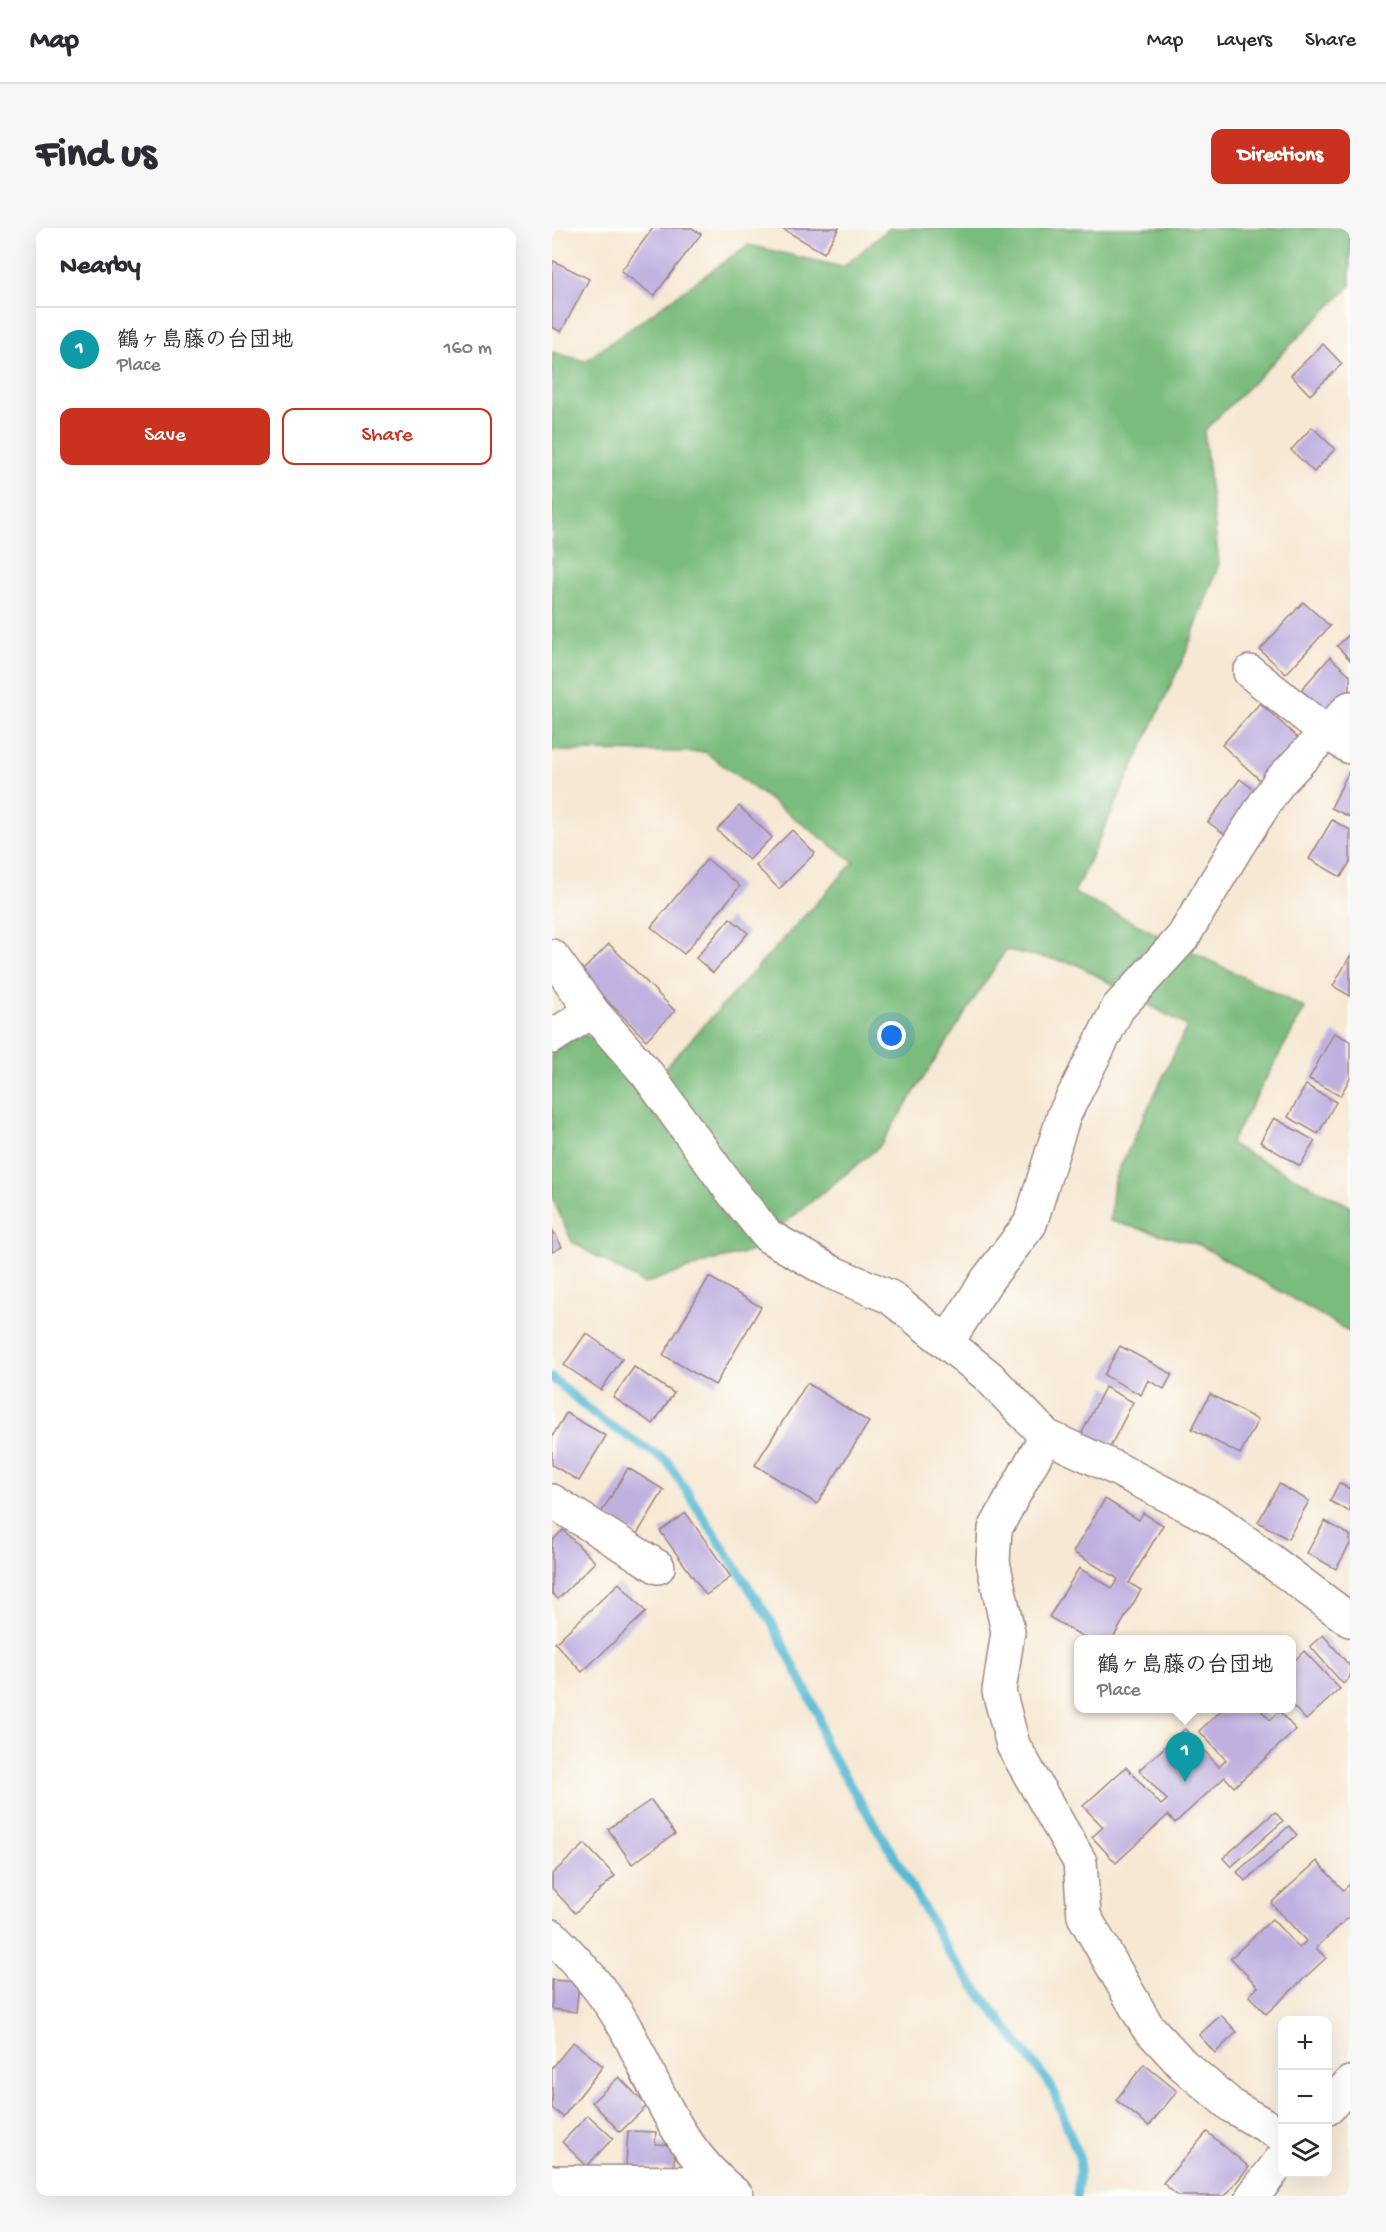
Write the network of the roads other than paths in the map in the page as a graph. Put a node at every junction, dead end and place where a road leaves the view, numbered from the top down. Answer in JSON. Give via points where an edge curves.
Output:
{"nodes":[{"id":1,"x":1250,"y":672,"type":"dead end"},
{"id":2,"x":1350,"y":708,"type":"edge"},
{"id":3,"x":1338,"y":740,"type":"edge"},
{"id":4,"x":552,"y":956,"type":"edge"},
{"id":5,"x":592,"y":1011,"type":"junction"},
{"id":6,"x":552,"y":1037,"type":"edge"},
{"id":7,"x":947,"y":1342,"type":"junction"},
{"id":8,"x":1046,"y":1436,"type":"junction"},
{"id":9,"x":552,"y":1501,"type":"edge"},
{"id":10,"x":658,"y":1567,"type":"dead end"},
{"id":11,"x":1350,"y":1620,"type":"edge"},
{"id":12,"x":552,"y":1936,"type":"edge"},
{"id":13,"x":1350,"y":2083,"type":"edge"},
{"id":14,"x":1332,"y":2103,"type":"edge"},
{"id":15,"x":1278,"y":2133,"type":"edge"},
{"id":16,"x":1278,"y":2164,"type":"edge"},
{"id":17,"x":552,"y":2182,"type":"edge"},
{"id":18,"x":728,"y":2189,"type":"edge"},
{"id":19,"x":670,"y":2190,"type":"edge"},
{"id":20,"x":1253,"y":2196,"type":"edge"}],
"edges":[{"from":1,"to":3,"type":"street"},
{"from":2,"to":3,"type":"street"},
{"from":3,"to":7,"type":"street","via":[[1279,782],[1183,937],[1118,1008],[1064,1115],[1030,1224]]},
{"from":4,"to":5,"type":"street"},
{"from":5,"to":6,"type":"street"},
{"from":5,"to":7,"type":"street","via":[[648,1075],[768,1236],[831,1272],[890,1298]]},
{"from":7,"to":8,"type":"street","via":[[988,1376]]},
{"from":8,"to":11,"type":"street","via":[[1216,1521]]},
{"from":8,"to":15,"type":"street","via":[[995,1529],[993,1562],[1008,1632],[999,1691],[1013,1745],[1080,1862],[1084,1916],[1147,2026],[1183,2065],[1233,2107]]},
{"from":9,"to":10,"type":"street"},
{"from":12,"to":18,"type":"street","via":[[590,1976],[625,2028],[686,2144]]},
{"from":13,"to":14,"type":"street"},
{"from":16,"to":20,"type":"street"},
{"from":17,"to":19,"type":"street"},
{"from":18,"to":19,"type":"street"}]}
